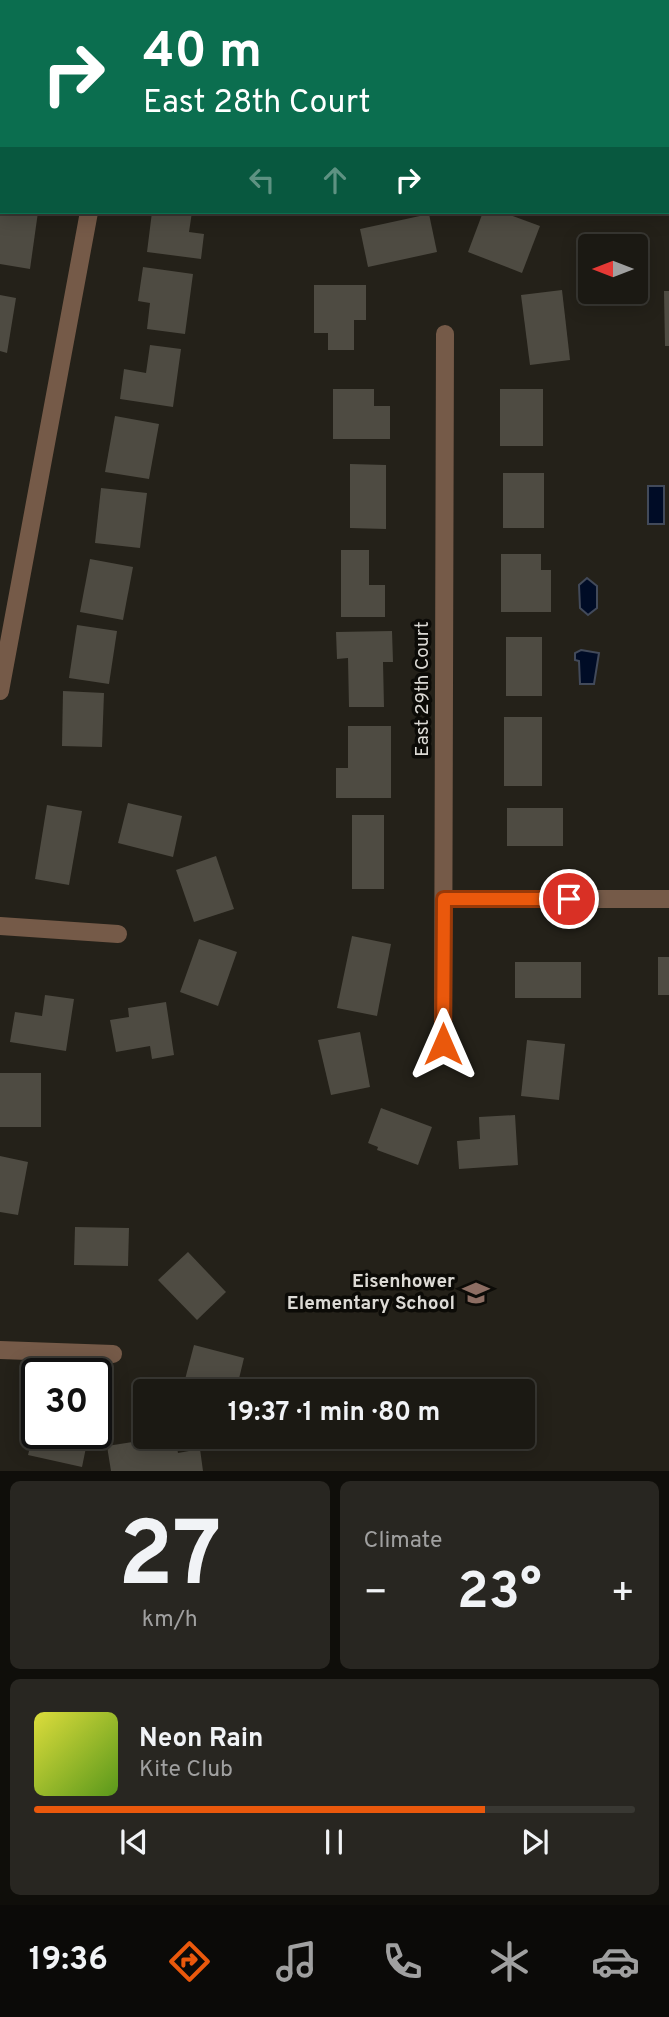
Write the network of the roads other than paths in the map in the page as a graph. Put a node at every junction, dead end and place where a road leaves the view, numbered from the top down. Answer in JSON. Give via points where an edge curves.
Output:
{"nodes":[{"id":1,"x":89,"y":214,"type":"edge"},
{"id":2,"x":445,"y":334,"type":"dead end"},
{"id":3,"x":0,"y":691,"type":"edge"},
{"id":4,"x":444,"y":899,"type":"junction"},
{"id":5,"x":669,"y":899,"type":"edge"},
{"id":6,"x":0,"y":926,"type":"edge"},
{"id":7,"x":118,"y":934,"type":"dead end"},
{"id":8,"x":443,"y":1044,"type":"dead end"},
{"id":9,"x":0,"y":1350,"type":"edge"},
{"id":10,"x":113,"y":1354,"type":"dead end"}],
"edges":[{"from":1,"to":3,"type":"street"},
{"from":2,"to":4,"type":"street","name":"East 29th Court"},
{"from":4,"to":5,"type":"street"},
{"from":4,"to":8,"type":"street","name":"East 29th Court"},
{"from":6,"to":7,"type":"street"},
{"from":9,"to":10,"type":"street"}]}
